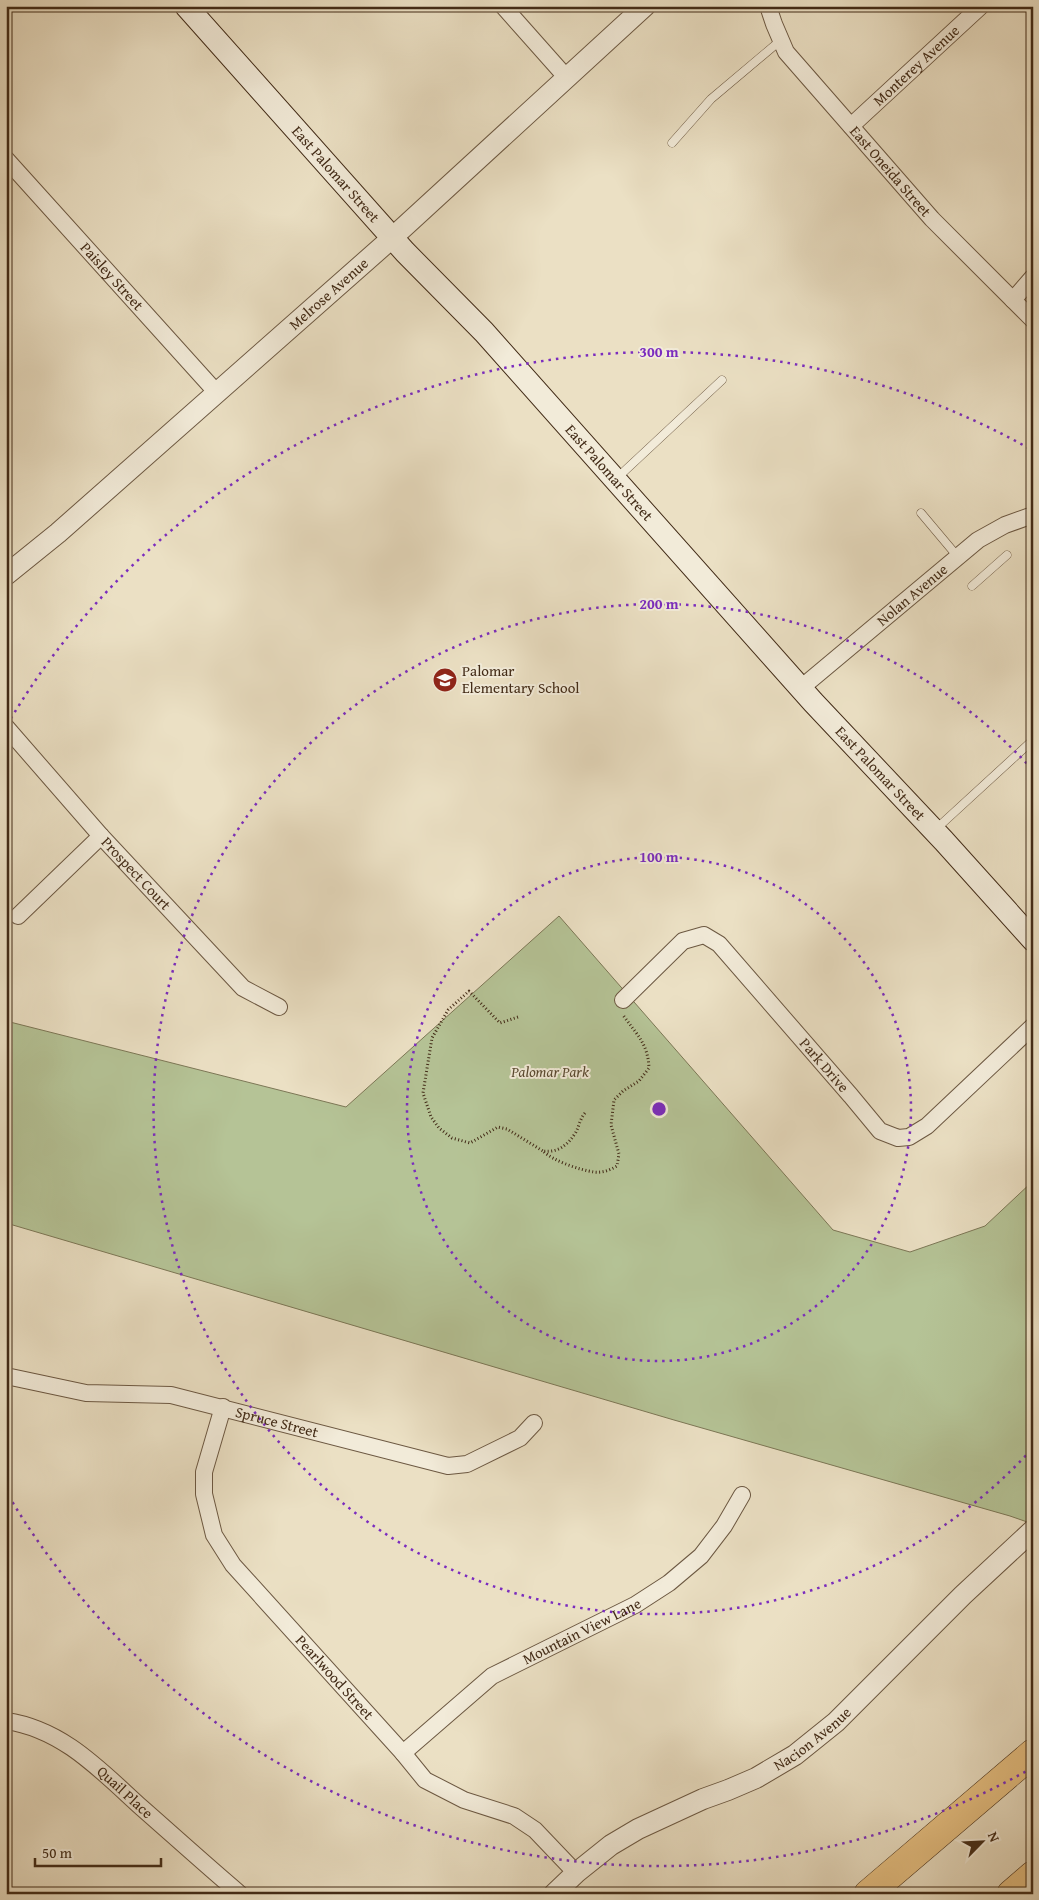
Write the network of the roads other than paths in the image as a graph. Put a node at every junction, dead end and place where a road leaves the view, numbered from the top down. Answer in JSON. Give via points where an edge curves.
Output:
{"nodes":[{"id":1,"x":186,"y":6,"type":"edge"},
{"id":2,"x":503,"y":6,"type":"edge"},
{"id":3,"x":645,"y":6,"type":"edge"},
{"id":4,"x":768,"y":6,"type":"edge"},
{"id":5,"x":981,"y":6,"type":"edge"},
{"id":6,"x":781,"y":40,"type":"junction"},
{"id":7,"x":566,"y":77,"type":"junction"},
{"id":8,"x":851,"y":126,"type":"junction"},
{"id":9,"x":672,"y":143,"type":"dead end"},
{"id":10,"x":6,"y":160,"type":"edge"},
{"id":11,"x":392,"y":238,"type":"junction"},
{"id":12,"x":1033,"y":277,"type":"edge"},
{"id":13,"x":1013,"y":300,"type":"junction"},
{"id":14,"x":1033,"y":320,"type":"edge"},
{"id":15,"x":722,"y":380,"type":"dead end"},
{"id":16,"x":217,"y":393,"type":"junction"},
{"id":17,"x":615,"y":480,"type":"junction"},
{"id":18,"x":921,"y":513,"type":"dead end"},
{"id":19,"x":1033,"y":514,"type":"edge"},
{"id":20,"x":1007,"y":555,"type":"dead end"},
{"id":21,"x":958,"y":557,"type":"junction"},
{"id":22,"x":6,"y":575,"type":"edge"},
{"id":23,"x":972,"y":586,"type":"dead end"},
{"id":24,"x":801,"y":688,"type":"junction"},
{"id":25,"x":6,"y":727,"type":"edge"},
{"id":26,"x":1033,"y":740,"type":"edge"},
{"id":27,"x":934,"y":831,"type":"junction"},
{"id":28,"x":101,"y":836,"type":"junction"},
{"id":29,"x":18,"y":916,"type":"dead end"},
{"id":30,"x":1033,"y":940,"type":"edge"},
{"id":31,"x":621,"y":1005,"type":"road end"},
{"id":32,"x":279,"y":1007,"type":"dead end"},
{"id":33,"x":1033,"y":1026,"type":"edge"},
{"id":34,"x":6,"y":1376,"type":"edge"},
{"id":35,"x":223,"y":1407,"type":"junction"},
{"id":36,"x":534,"y":1423,"type":"dead end"},
{"id":37,"x":742,"y":1495,"type":"dead end"},
{"id":38,"x":1033,"y":1530,"type":"edge"},
{"id":39,"x":6,"y":1721,"type":"edge"},
{"id":40,"x":403,"y":1753,"type":"junction"},
{"id":41,"x":1033,"y":1753,"type":"edge"},
{"id":42,"x":576,"y":1873,"type":"junction"},
{"id":43,"x":1033,"y":1875,"type":"edge"},
{"id":44,"x":240,"y":1894,"type":"edge"},
{"id":45,"x":554,"y":1894,"type":"edge"},
{"id":46,"x":868,"y":1894,"type":"edge"},
{"id":47,"x":1011,"y":1894,"type":"edge"}],
"edges":[{"from":1,"to":11,"type":"main road","name":"East Palomar Street"},
{"from":2,"to":7,"type":"street"},
{"from":3,"to":7,"type":"street","name":"Melrose Avenue"},
{"from":4,"to":6,"type":"street","name":"East Oneida Street"},
{"from":5,"to":8,"type":"street","name":"Monterey Avenue"},
{"from":6,"to":8,"type":"street","name":"East Oneida Street","via":[[786,52]]},
{"from":6,"to":9,"type":"lane","via":[[711,99]]},
{"from":7,"to":11,"type":"street","name":"Melrose Avenue"},
{"from":8,"to":13,"type":"street","name":"East Oneida Street","via":[[932,219]]},
{"from":10,"to":16,"type":"street","name":"Paisley Street"},
{"from":11,"to":16,"type":"street","name":"Melrose Avenue"},
{"from":11,"to":17,"type":"main road","name":"East Palomar Street","via":[[484,332]]},
{"from":12,"to":13,"type":"street"},
{"from":13,"to":14,"type":"street","name":"East Oneida Street"},
{"from":15,"to":17,"type":"lane"},
{"from":16,"to":22,"type":"street","name":"Melrose Avenue"},
{"from":17,"to":24,"type":"main road","name":"East Palomar Street"},
{"from":18,"to":21,"type":"lane"},
{"from":19,"to":21,"type":"street","name":"Nolan Avenue","via":[[978,540]]},
{"from":20,"to":23,"type":"lane"},
{"from":21,"to":24,"type":"street","name":"Nolan Avenue"},
{"from":24,"to":27,"type":"main road","name":"East Palomar Street"},
{"from":25,"to":28,"type":"street","name":"Prospect Court"},
{"from":26,"to":27,"type":"lane"},
{"from":27,"to":30,"type":"main road","name":"East Palomar Street"},
{"from":28,"to":29,"type":"street"},
{"from":28,"to":32,"type":"street","name":"Prospect Court","via":[[243,988]]},
{"from":31,"to":33,"type":"street","name":"Park Drive","via":[[683,940],[704,935],[719,944],[880,1132],[898,1138],[909,1137],[927,1126]]},
{"from":34,"to":35,"type":"street","name":"Spruce Street","via":[[86,1393],[171,1394]]},
{"from":35,"to":36,"type":"street","name":"Spruce Street","via":[[448,1466],[466,1464],[520,1438]]},
{"from":35,"to":40,"type":"street","name":"Pearlwood Street","via":[[204,1472],[204,1494],[214,1535],[233,1565]]},
{"from":37,"to":40,"type":"street","name":"Mountain View Lane","via":[[701,1556],[669,1583],[635,1605],[492,1676]]},
{"from":38,"to":42,"type":"street","name":"Nacion Avenue","via":[[836,1722],[795,1755],[756,1778],[703,1798],[638,1829],[611,1845]]},
{"from":39,"to":44,"type":"street","name":"Quail Place","via":[[25,1724],[56,1737],[99,1768]]},
{"from":40,"to":42,"type":"street","name":"Pearlwood Street","via":[[425,1780],[464,1800],[514,1816],[528,1825]]},
{"from":41,"to":46,"type":"highway"},
{"from":42,"to":45,"type":"street","name":"Nacion Avenue"},
{"from":43,"to":47,"type":"highway"}]}
